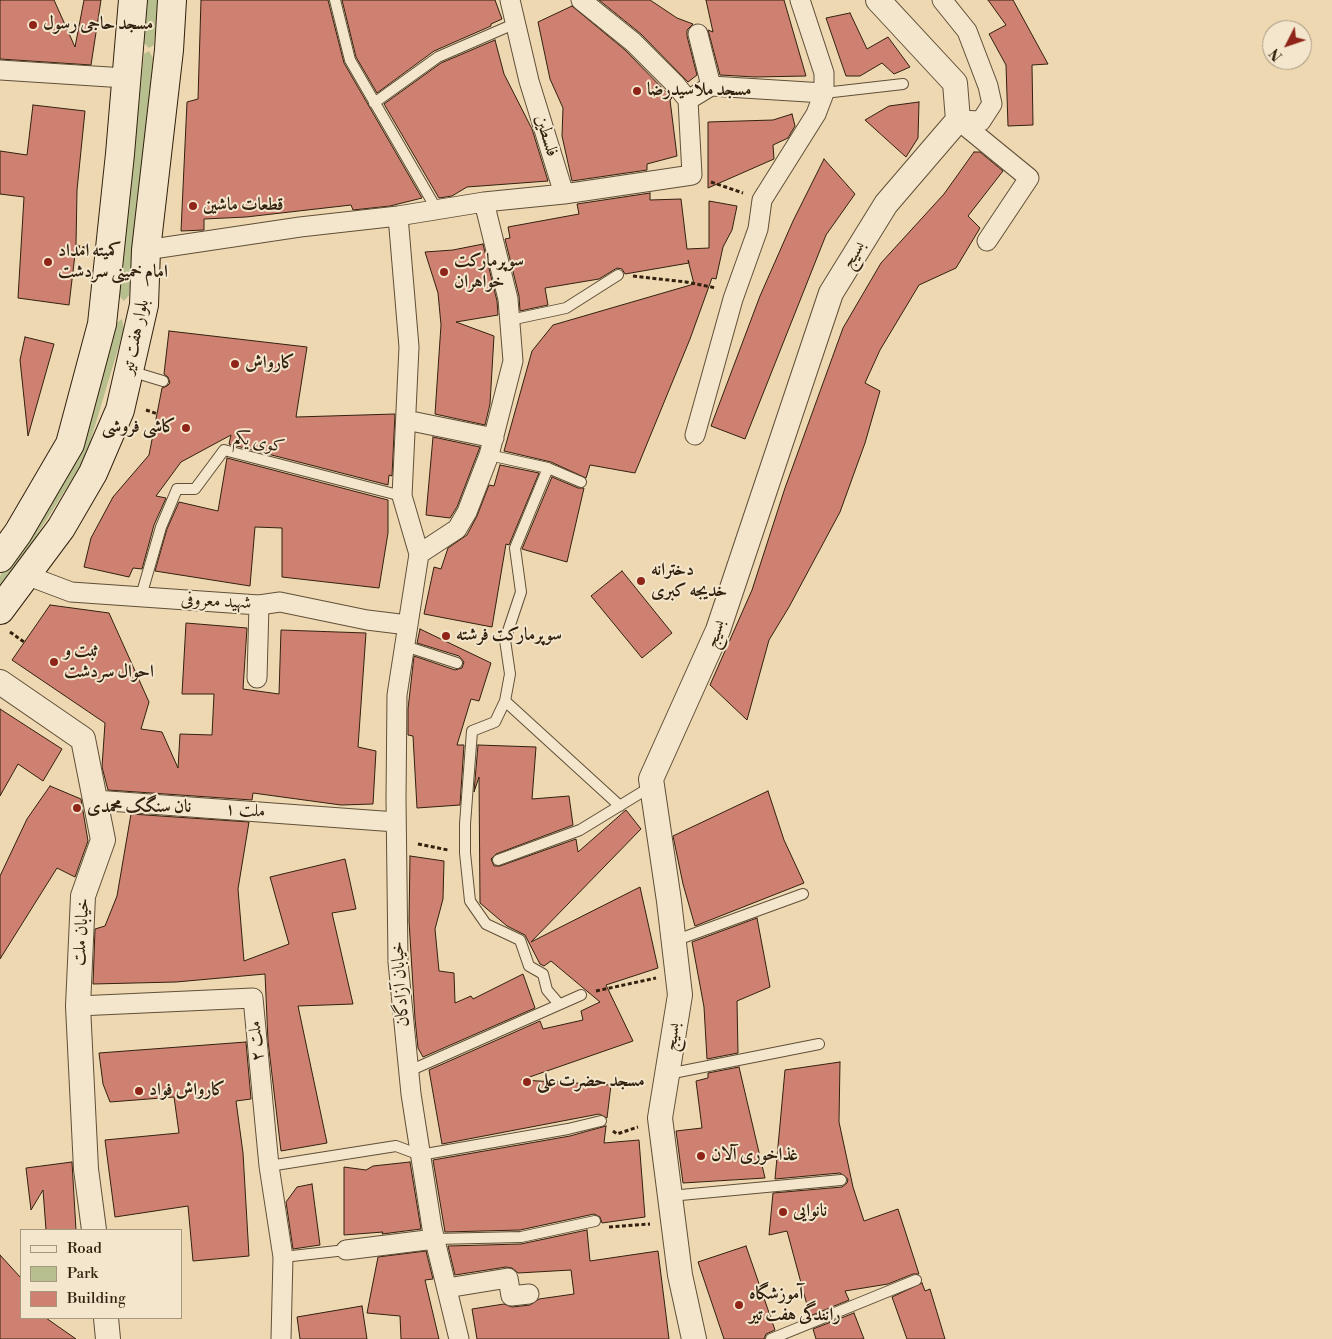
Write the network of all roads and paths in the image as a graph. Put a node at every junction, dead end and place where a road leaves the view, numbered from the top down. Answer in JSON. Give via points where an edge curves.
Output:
{"nodes":[{"id":1,"x":133,"y":0,"type":"edge"},
{"id":2,"x":172,"y":0,"type":"edge"},
{"id":3,"x":335,"y":0,"type":"edge"},
{"id":4,"x":510,"y":0,"type":"edge"},
{"id":5,"x":581,"y":0,"type":"edge"},
{"id":6,"x":800,"y":0,"type":"edge"},
{"id":7,"x":878,"y":0,"type":"edge"},
{"id":8,"x":942,"y":0,"type":"edge"},
{"id":9,"x":514,"y":24,"type":"junction"},
{"id":10,"x":698,"y":34,"type":"dead end"},
{"id":11,"x":0,"y":70,"type":"edge"},
{"id":12,"x":125,"y":78,"type":"junction"},
{"id":13,"x":903,"y":84,"type":"dead end"},
{"id":14,"x":711,"y":86,"type":"junction"},
{"id":15,"x":824,"y":93,"type":"junction"},
{"id":16,"x":688,"y":100,"type":"junction"},
{"id":17,"x":374,"y":103,"type":"junction"},
{"id":18,"x":958,"y":120,"type":"junction"},
{"id":19,"x":692,"y":175,"type":"junction"},
{"id":20,"x":564,"y":194,"type":"junction"},
{"id":21,"x":762,"y":200,"type":"junction"},
{"id":22,"x":484,"y":202,"type":"junction"},
{"id":23,"x":437,"y":210,"type":"junction"},
{"id":24,"x":398,"y":216,"type":"junction"},
{"id":25,"x":987,"y":241,"type":"dead end"},
{"id":26,"x":146,"y":250,"type":"junction"},
{"id":27,"x":618,"y":275,"type":"joint"},
{"id":28,"x":733,"y":299,"type":"junction"},
{"id":29,"x":510,"y":320,"type":"junction"},
{"id":30,"x":129,"y":370,"type":"junction"},
{"id":31,"x":163,"y":381,"type":"dead end"},
{"id":32,"x":406,"y":420,"type":"junction"},
{"id":33,"x":695,"y":435,"type":"dead end"},
{"id":34,"x":492,"y":447,"type":"junction"},
{"id":35,"x":548,"y":468,"type":"junction"},
{"id":36,"x":581,"y":482,"type":"dead end"},
{"id":37,"x":402,"y":496,"type":"junction"},
{"id":38,"x":419,"y":554,"type":"junction"},
{"id":39,"x":0,"y":558,"type":"edge"},
{"id":40,"x":26,"y":575,"type":"junction"},
{"id":41,"x":141,"y":596,"type":"junction"},
{"id":42,"x":259,"y":605,"type":"junction"},
{"id":43,"x":0,"y":610,"type":"edge"},
{"id":44,"x":408,"y":625,"type":"junction"},
{"id":45,"x":405,"y":646,"type":"junction"},
{"id":46,"x":457,"y":662,"type":"dead end"},
{"id":47,"x":257,"y":678,"type":"dead end"},
{"id":48,"x":0,"y":682,"type":"edge"},
{"id":49,"x":505,"y":701,"type":"junction"},
{"id":50,"x":652,"y":786,"type":"junction"},
{"id":51,"x":95,"y":800,"type":"junction"},
{"id":52,"x":620,"y":806,"type":"junction"},
{"id":53,"x":396,"y":822,"type":"junction"},
{"id":54,"x":498,"y":860,"type":"dead end"},
{"id":55,"x":803,"y":894,"type":"dead end"},
{"id":56,"x":674,"y":941,"type":"junction"},
{"id":57,"x":677,"y":974,"type":"junction"},
{"id":58,"x":581,"y":995,"type":"joint"},
{"id":59,"x":559,"y":1004,"type":"junction"},
{"id":60,"x":78,"y":1006,"type":"junction"},
{"id":61,"x":819,"y":1044,"type":"dead end"},
{"id":62,"x":409,"y":1071,"type":"junction"},
{"id":63,"x":668,"y":1074,"type":"junction"},
{"id":64,"x":601,"y":1121,"type":"joint"},
{"id":65,"x":662,"y":1135,"type":"junction"},
{"id":66,"x":420,"y":1155,"type":"junction"},
{"id":67,"x":269,"y":1166,"type":"junction"},
{"id":68,"x":841,"y":1180,"type":"dead end"},
{"id":69,"x":670,"y":1196,"type":"junction"},
{"id":70,"x":594,"y":1222,"type":"joint"},
{"id":71,"x":674,"y":1222,"type":"junction"},
{"id":72,"x":94,"y":1229,"type":"edge"},
{"id":73,"x":435,"y":1239,"type":"junction"},
{"id":74,"x":346,"y":1250,"type":"joint"},
{"id":75,"x":283,"y":1257,"type":"junction"},
{"id":76,"x":916,"y":1280,"type":"dead end"},
{"id":77,"x":446,"y":1288,"type":"junction"},
{"id":78,"x":529,"y":1294,"type":"dead end"},
{"id":79,"x":106,"y":1319,"type":"edge"},
{"id":80,"x":108,"y":1339,"type":"edge"},
{"id":81,"x":281,"y":1339,"type":"edge"},
{"id":82,"x":460,"y":1339,"type":"edge"},
{"id":83,"x":694,"y":1339,"type":"edge"},
{"id":84,"x":771,"y":1339,"type":"edge"}],
"edges":[{"from":1,"to":12,"type":"main road","name":"بلوار هفت تیر"},
{"from":2,"to":26,"type":"main road","name":"بلوار هفت تیر"},
{"from":3,"to":17,"type":"lane","via":[[350,60]]},
{"from":4,"to":9,"type":"street","name":"فلسطین"},
{"from":5,"to":16,"type":"street","via":[[633,42]]},
{"from":6,"to":15,"type":"street","via":[[824,73]]},
{"from":7,"to":18,"type":"street","via":[[955,82]]},
{"from":8,"to":18,"type":"street","via":[[967,31],[992,104],[981,121]]},
{"from":9,"to":17,"type":"lane","via":[[438,57]]},
{"from":9,"to":20,"type":"street","name":"فلسطین"},
{"from":10,"to":14,"type":"street"},
{"from":11,"to":12,"type":"street"},
{"from":12,"to":39,"type":"main road","name":"بلوار هفت تیر","via":[[102,324],[70,444]]},
{"from":13,"to":15,"type":"lane"},
{"from":14,"to":15,"type":"street"},
{"from":14,"to":16,"type":"street"},
{"from":15,"to":21,"type":"street","via":[[816,114]]},
{"from":16,"to":19,"type":"street"},
{"from":17,"to":23,"type":"lane"},
{"from":18,"to":25,"type":"street","via":[[1029,178]]},
{"from":18,"to":50,"type":"street","name":"بسیج","via":[[886,204],[831,293],[718,630],[650,779]]},
{"from":19,"to":20,"type":"street"},
{"from":19,"to":21,"type":"path"},
{"from":20,"to":22,"type":"street"},
{"from":21,"to":28,"type":"street","via":[[758,229]]},
{"from":22,"to":23,"type":"street"},
{"from":22,"to":29,"type":"street","via":[[508,299]]},
{"from":23,"to":24,"type":"street"},
{"from":24,"to":26,"type":"street"},
{"from":24,"to":32,"type":"street","via":[[408,347]]},
{"from":26,"to":30,"type":"main road","name":"بلوار هفت تیر","via":[[144,305]]},
{"from":27,"to":28,"type":"path","via":[[715,288]]},
{"from":27,"to":29,"type":"lane","via":[[566,308]]},
{"from":28,"to":33,"type":"street"},
{"from":29,"to":34,"type":"street","via":[[513,361]]},
{"from":30,"to":31,"type":"lane"},
{"from":30,"to":40,"type":"main road","name":"بلوار هفت تیر","via":[[120,410],[93,473],[61,528]]},
{"from":32,"to":34,"type":"street"},
{"from":32,"to":37,"type":"street"},
{"from":34,"to":35,"type":"lane"},
{"from":34,"to":38,"type":"street","via":[[467,512],[457,529]]},
{"from":35,"to":36,"type":"lane"},
{"from":35,"to":49,"type":"lane","via":[[515,548],[521,592],[504,640],[510,674]]},
{"from":37,"to":38,"type":"street"},
{"from":37,"to":41,"type":"lane","name":"کوی یکم","via":[[224,450],[195,490],[177,489],[161,527]]},
{"from":38,"to":44,"type":"street","name":"خیابان آزادگان"},
{"from":40,"to":41,"type":"street","name":"شهید معروفی","via":[[72,592]]},
{"from":40,"to":43,"type":"main road","name":"بلوار هفت تیر"},
{"from":41,"to":42,"type":"street","name":"شهید معروفی"},
{"from":42,"to":44,"type":"street","name":"شهید معروفی","via":[[280,602]]},
{"from":42,"to":47,"type":"street"},
{"from":44,"to":45,"type":"street","name":"خیابان آزادگان"},
{"from":45,"to":46,"type":"lane"},
{"from":45,"to":53,"type":"street","name":"خیابان آزادگان","via":[[398,695]]},
{"from":48,"to":51,"type":"street","name":"خیابان ملت","via":[[83,739]]},
{"from":49,"to":52,"type":"lane"},
{"from":49,"to":59,"type":"lane","via":[[495,722],[472,731],[464,853],[470,901],[486,924],[520,940],[529,966],[543,974],[547,990]]},
{"from":50,"to":52,"type":"lane"},
{"from":50,"to":56,"type":"street","name":"بسیج"},
{"from":51,"to":53,"type":"street","name":"ملت ۱"},
{"from":51,"to":60,"type":"street","name":"خیابان ملت","via":[[103,840],[83,896]]},
{"from":52,"to":54,"type":"lane","via":[[580,830]]},
{"from":53,"to":62,"type":"street","name":"خیابان آزادگان","via":[[398,962]]},
{"from":55,"to":56,"type":"lane"},
{"from":56,"to":57,"type":"street","name":"بسیج"},
{"from":57,"to":58,"type":"path"},
{"from":57,"to":63,"type":"street","name":"بسیج","via":[[680,995]]},
{"from":58,"to":59,"type":"lane"},
{"from":59,"to":62,"type":"lane"},
{"from":60,"to":67,"type":"street","name":"ملت ۲","via":[[253,998]]},
{"from":60,"to":72,"type":"street","name":"خیابان ملت","via":[[86,1169]]},
{"from":61,"to":63,"type":"lane"},
{"from":62,"to":66,"type":"street","name":"خیابان آزادگان"},
{"from":63,"to":65,"type":"street","name":"بسیج","via":[[660,1118]]},
{"from":64,"to":65,"type":"path","via":[[617,1134],[638,1126],[642,1141]]},
{"from":64,"to":66,"type":"lane","via":[[568,1130]]},
{"from":65,"to":69,"type":"street","name":"بسیج"},
{"from":66,"to":67,"type":"lane","via":[[396,1146]]},
{"from":66,"to":73,"type":"street","name":"خیابان آزادگان"},
{"from":67,"to":75,"type":"street","name":"ملت ۲"},
{"from":68,"to":69,"type":"lane"},
{"from":69,"to":71,"type":"street","name":"بسیج"},
{"from":70,"to":71,"type":"path","via":[[610,1228]]},
{"from":70,"to":73,"type":"lane","via":[[521,1238]]},
{"from":71,"to":83,"type":"street","name":"بسیج","via":[[680,1275]]},
{"from":73,"to":74,"type":"street"},
{"from":73,"to":77,"type":"street","name":"خیابان آزادگان"},
{"from":74,"to":75,"type":"lane"},
{"from":75,"to":81,"type":"street","name":"ملت ۲"},
{"from":76,"to":84,"type":"lane"},
{"from":77,"to":78,"type":"street","via":[[508,1278],[511,1296]]},
{"from":77,"to":82,"type":"street","name":"خیابان آزادگان"},
{"from":79,"to":80,"type":"street"}]}
